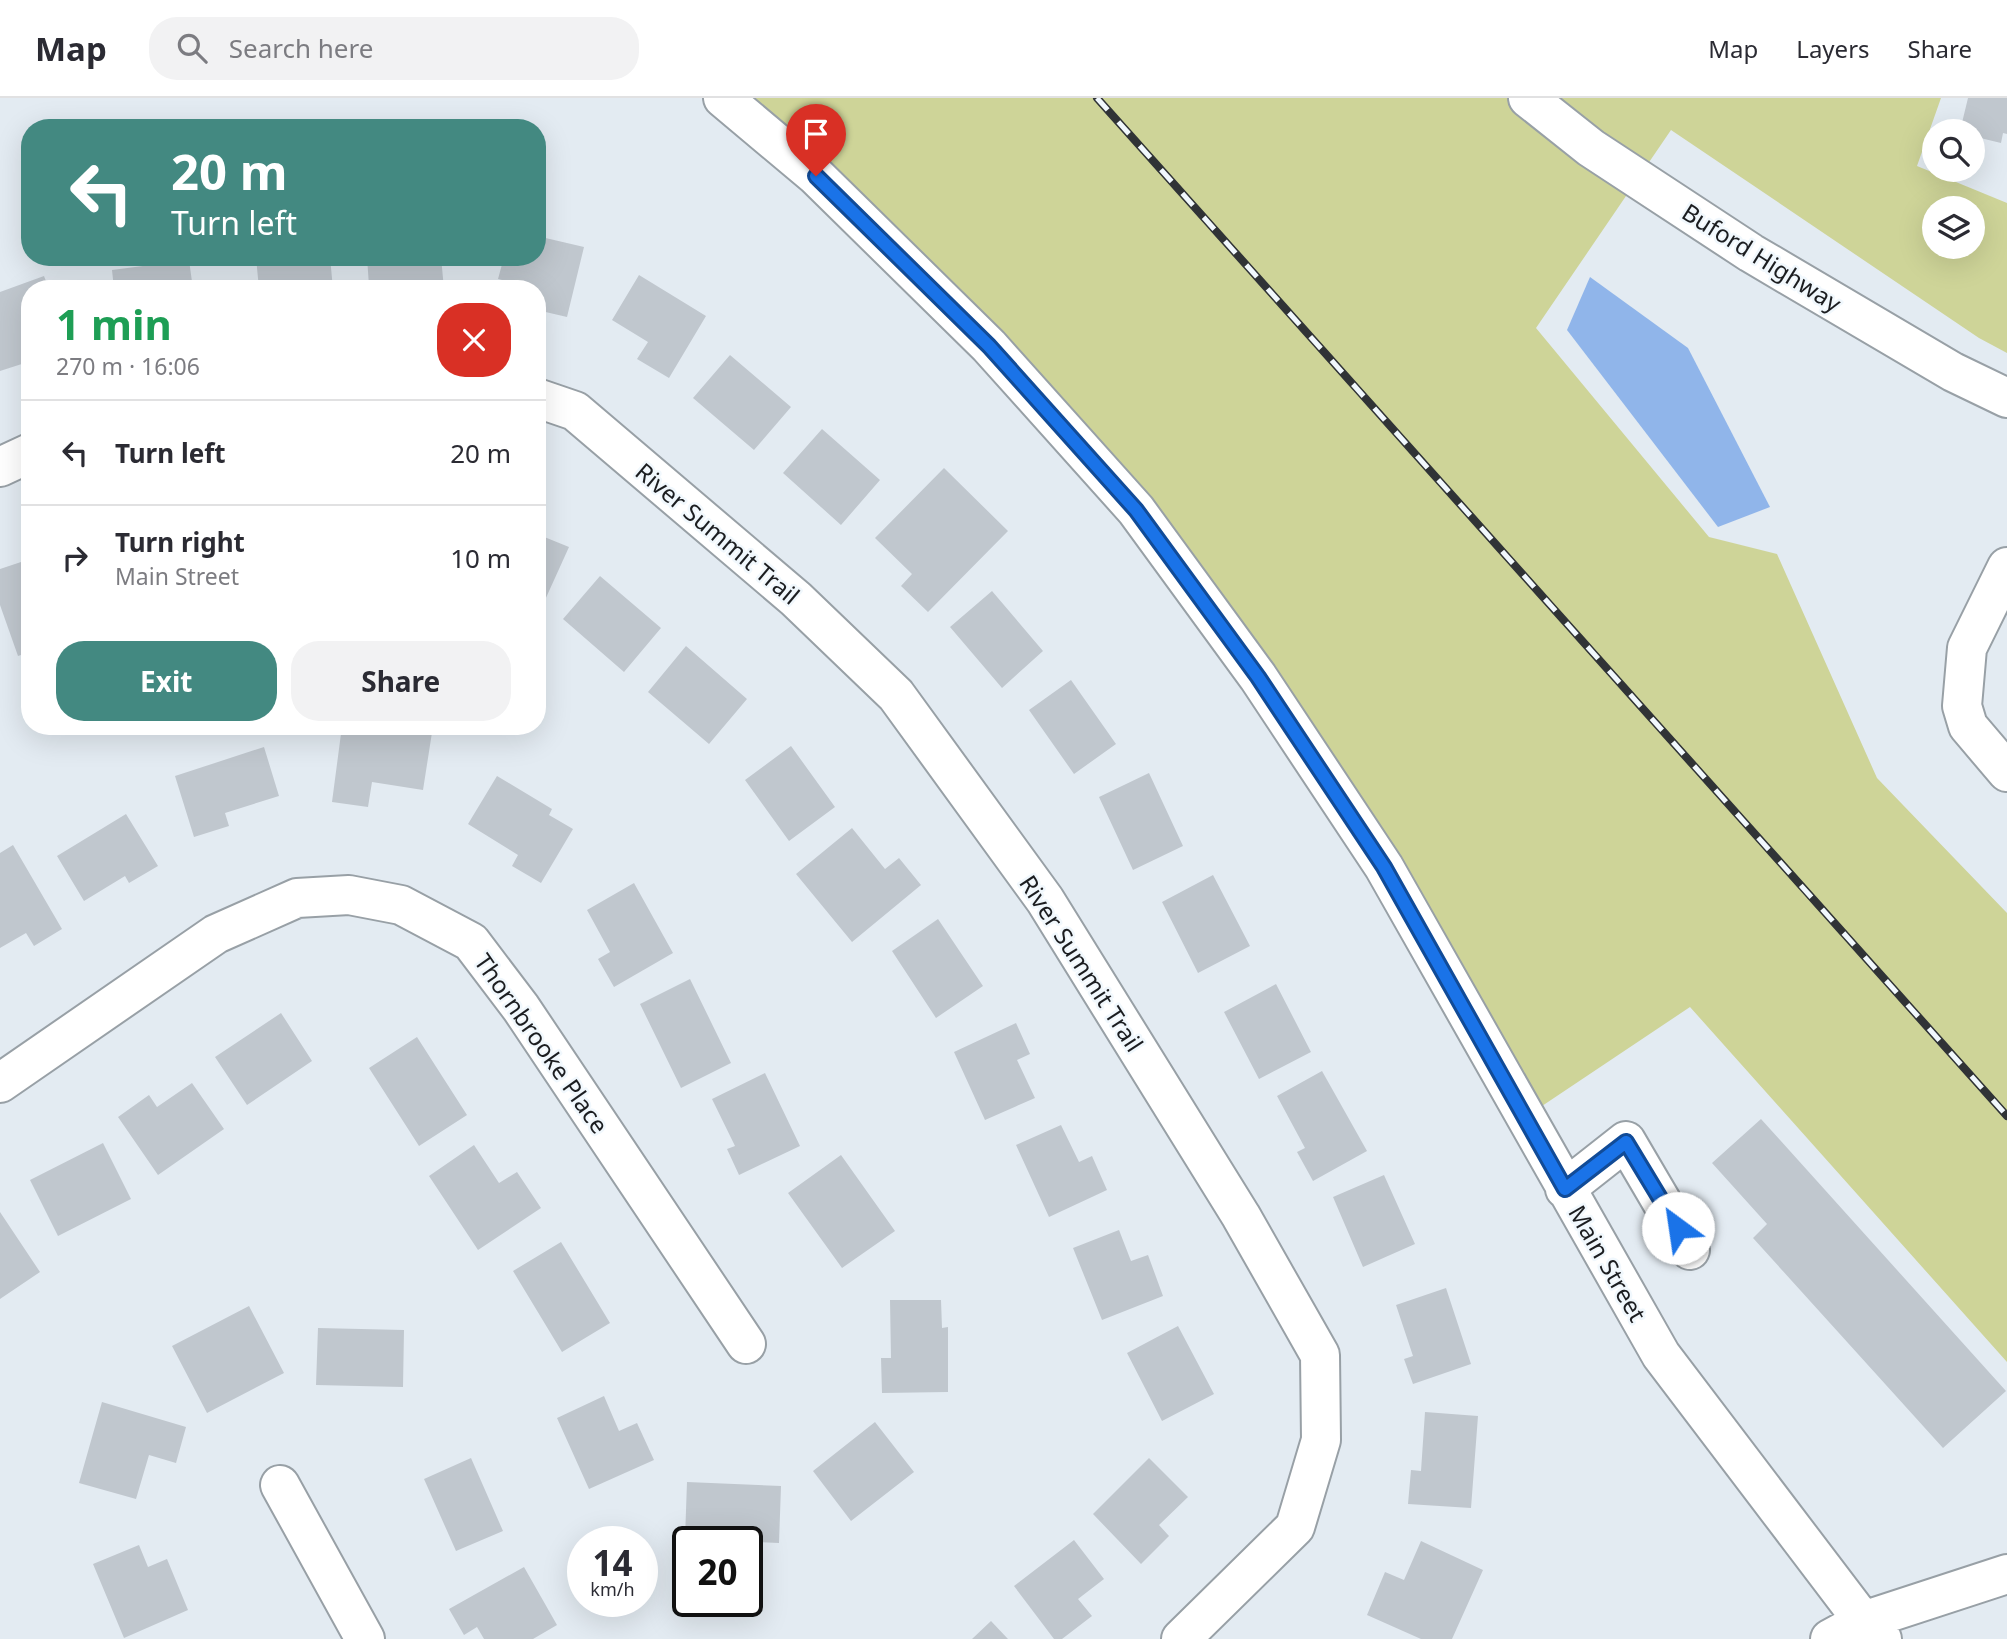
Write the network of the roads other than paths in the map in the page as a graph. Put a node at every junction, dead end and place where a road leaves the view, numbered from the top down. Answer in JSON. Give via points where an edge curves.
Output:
{"nodes":[{"id":1,"x":723,"y":98,"type":"edge"},
{"id":2,"x":1528,"y":98,"type":"edge"},
{"id":3,"x":2007,"y":398,"type":"edge"},
{"id":4,"x":546,"y":401,"type":"edge"},
{"id":5,"x":21,"y":457,"type":"edge"},
{"id":6,"x":0,"y":467,"type":"edge"},
{"id":7,"x":2007,"y":567,"type":"edge"},
{"id":8,"x":2007,"y":772,"type":"edge"},
{"id":9,"x":0,"y":1083,"type":"edge"},
{"id":10,"x":1565,"y":1189,"type":"junction"},
{"id":11,"x":1690,"y":1250,"type":"dead end"},
{"id":12,"x":746,"y":1344,"type":"dead end"},
{"id":13,"x":280,"y":1485,"type":"dead end"},
{"id":14,"x":2007,"y":1574,"type":"edge"},
{"id":15,"x":1873,"y":1630,"type":"edge"},
{"id":16,"x":365,"y":1639,"type":"edge"},
{"id":17,"x":1181,"y":1639,"type":"edge"},
{"id":18,"x":1830,"y":1639,"type":"edge"}],
"edges":[{"from":1,"to":10,"type":"street","name":"Main Street","via":[[816,176],[989,346],[1136,510],[1258,677],[1384,867]]},
{"from":2,"to":3,"type":"street","name":"Buford Highway","via":[[1591,148],[1751,253],[1953,372]]},
{"from":4,"to":17,"type":"street","name":"River Summit Trail","via":[[575,411],[796,599],[895,695],[1045,900],[1241,1216],[1320,1355],[1321,1440],[1295,1527]]},
{"from":5,"to":6,"type":"street"},
{"from":7,"to":8,"type":"street","via":[[1967,648],[1962,706],[1968,726]]},
{"from":9,"to":12,"type":"street","name":"Thornbrooke Place","via":[[216,934],[298,898],[349,895],[401,905],[471,942],[521,1008]]},
{"from":10,"to":11,"type":"street","via":[[1626,1142]]},
{"from":10,"to":15,"type":"street","name":"Main Street","via":[[1661,1355]]},
{"from":13,"to":16,"type":"street"},
{"from":14,"to":15,"type":"street"},
{"from":15,"to":18,"type":"street"}]}
